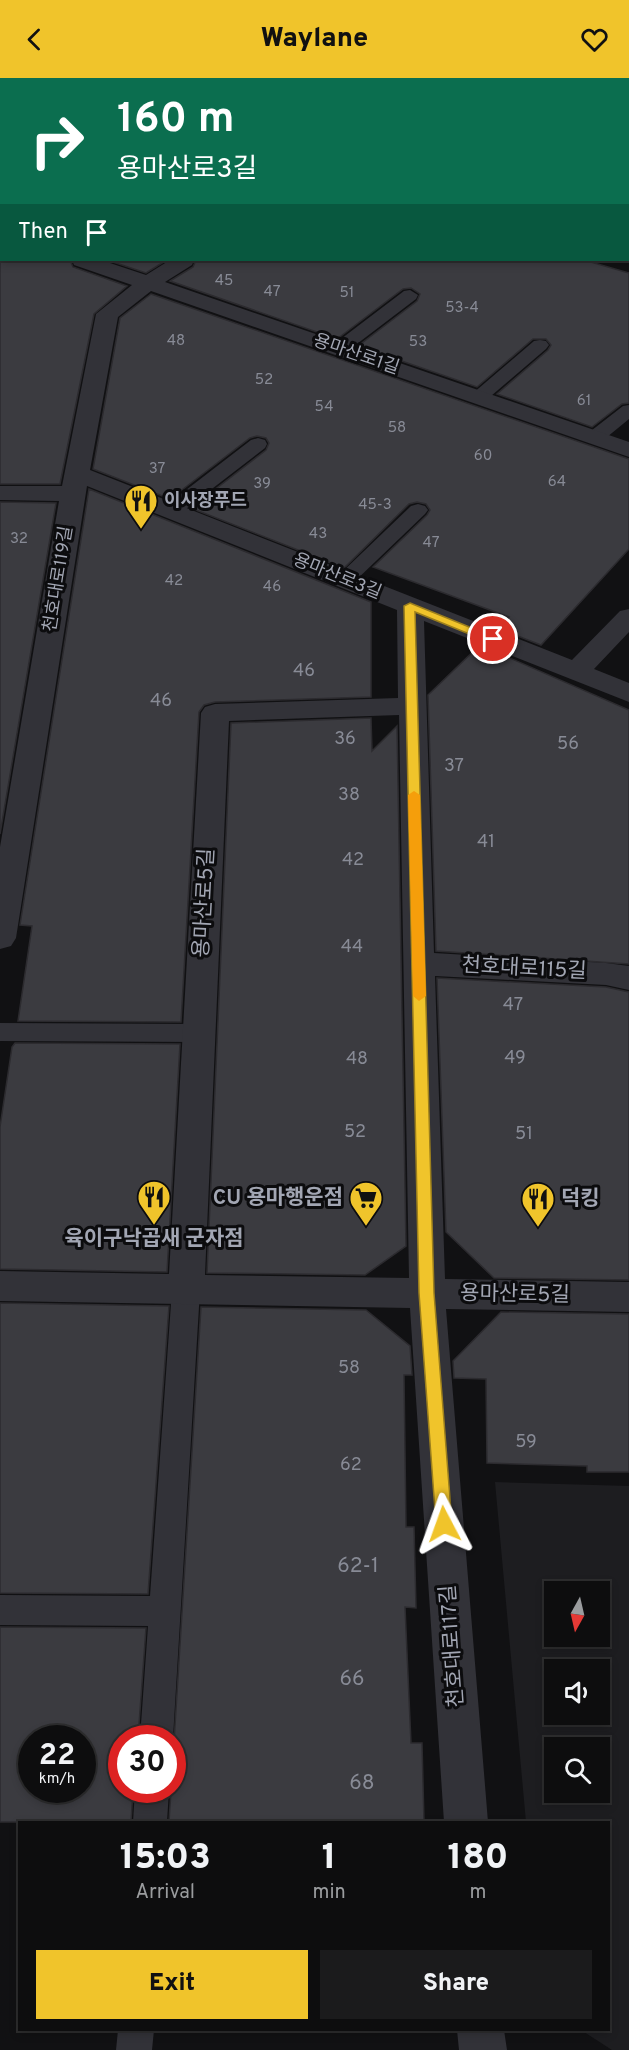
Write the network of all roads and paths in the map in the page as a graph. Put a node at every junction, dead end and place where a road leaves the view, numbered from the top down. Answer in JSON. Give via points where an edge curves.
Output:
{"nodes":[{"id":1,"x":85,"y":261,"type":"edge"},
{"id":2,"x":182,"y":261,"type":"edge"},
{"id":3,"x":148,"y":283,"type":"junction"},
{"id":4,"x":410,"y":295,"type":"dead end"},
{"id":5,"x":540,"y":345,"type":"dead end"},
{"id":6,"x":339,"y":349,"type":"junction"},
{"id":7,"x":478,"y":398,"type":"junction"},
{"id":8,"x":629,"y":410,"type":"edge"},
{"id":9,"x":594,"y":438,"type":"junction"},
{"id":10,"x":258,"y":444,"type":"dead end"},
{"id":11,"x":629,"y":450,"type":"edge"},
{"id":12,"x":75,"y":484,"type":"junction"},
{"id":13,"x":0,"y":494,"type":"edge"},
{"id":14,"x":418,"y":510,"type":"dead end"},
{"id":15,"x":171,"y":511,"type":"junction"},
{"id":16,"x":345,"y":580,"type":"junction"},
{"id":17,"x":410,"y":606,"type":"junction"},
{"id":18,"x":629,"y":617,"type":"edge"},
{"id":19,"x":576,"y":672,"type":"junction"},
{"id":20,"x":629,"y":693,"type":"edge"},
{"id":21,"x":412,"y":706,"type":"junction"},
{"id":22,"x":0,"y":938,"type":"edge"},
{"id":23,"x":419,"y":964,"type":"junction"},
{"id":24,"x":629,"y":978,"type":"edge"},
{"id":25,"x":0,"y":1032,"type":"edge"},
{"id":26,"x":199,"y":1033,"type":"junction"},
{"id":27,"x":0,"y":1286,"type":"edge"},
{"id":28,"x":186,"y":1290,"type":"junction"},
{"id":29,"x":427,"y":1293,"type":"junction"},
{"id":30,"x":629,"y":1297,"type":"edge"},
{"id":31,"x":0,"y":1610,"type":"edge"},
{"id":32,"x":164,"y":1611,"type":"junction"},
{"id":33,"x":157,"y":1725,"type":"edge"},
{"id":34,"x":151,"y":1803,"type":"edge"},
{"id":35,"x":150,"y":1821,"type":"edge"},
{"id":36,"x":466,"y":1821,"type":"edge"},
{"id":37,"x":136,"y":2031,"type":"edge"},
{"id":38,"x":481,"y":2031,"type":"edge"},
{"id":39,"x":134,"y":2050,"type":"edge"},
{"id":40,"x":483,"y":2050,"type":"edge"}],
"edges":[{"from":1,"to":3,"type":"street","name":"용마산로1길"},
{"from":2,"to":3,"type":"street","name":"천호대로119길"},
{"from":3,"to":6,"type":"street","name":"용마산로1길"},
{"from":3,"to":12,"type":"street","name":"천호대로119길","via":[[107,314]]},
{"from":4,"to":6,"type":"lane"},
{"from":5,"to":7,"type":"lane"},
{"from":6,"to":7,"type":"street","name":"용마산로1길"},
{"from":7,"to":9,"type":"street","name":"용마산로1길"},
{"from":8,"to":9,"type":"lane"},
{"from":9,"to":11,"type":"street","name":"용마산로1길"},
{"from":10,"to":15,"type":"lane"},
{"from":12,"to":13,"type":"street","name":"용마산로3길"},
{"from":12,"to":15,"type":"street","name":"용마산로3길"},
{"from":12,"to":22,"type":"street","name":"천호대로119길"},
{"from":14,"to":16,"type":"lane"},
{"from":15,"to":16,"type":"street","name":"용마산로3길"},
{"from":16,"to":17,"type":"street","name":"용마산로3길"},
{"from":17,"to":19,"type":"street","name":"용마산로3길"},
{"from":17,"to":21,"type":"street","name":"천호대로117길"},
{"from":18,"to":19,"type":"street"},
{"from":19,"to":20,"type":"street","name":"용마산로3길"},
{"from":21,"to":23,"type":"street","name":"천호대로117길"},
{"from":21,"to":26,"type":"street","name":"용마산로5길","via":[[215,712]]},
{"from":23,"to":24,"type":"street","name":"천호대로115길"},
{"from":23,"to":29,"type":"street","name":"천호대로117길"},
{"from":25,"to":26,"type":"lane"},
{"from":26,"to":28,"type":"street","name":"용마산로5길"},
{"from":27,"to":28,"type":"street","name":"용마산로5길"},
{"from":28,"to":29,"type":"street","name":"용마산로5길"},
{"from":28,"to":32,"type":"lane"},
{"from":29,"to":30,"type":"street","name":"용마산로5길"},
{"from":29,"to":36,"type":"street","name":"천호대로117길"},
{"from":31,"to":32,"type":"lane"},
{"from":32,"to":33,"type":"lane"},
{"from":34,"to":35,"type":"lane"},
{"from":37,"to":39,"type":"lane"},
{"from":38,"to":40,"type":"street"}]}
